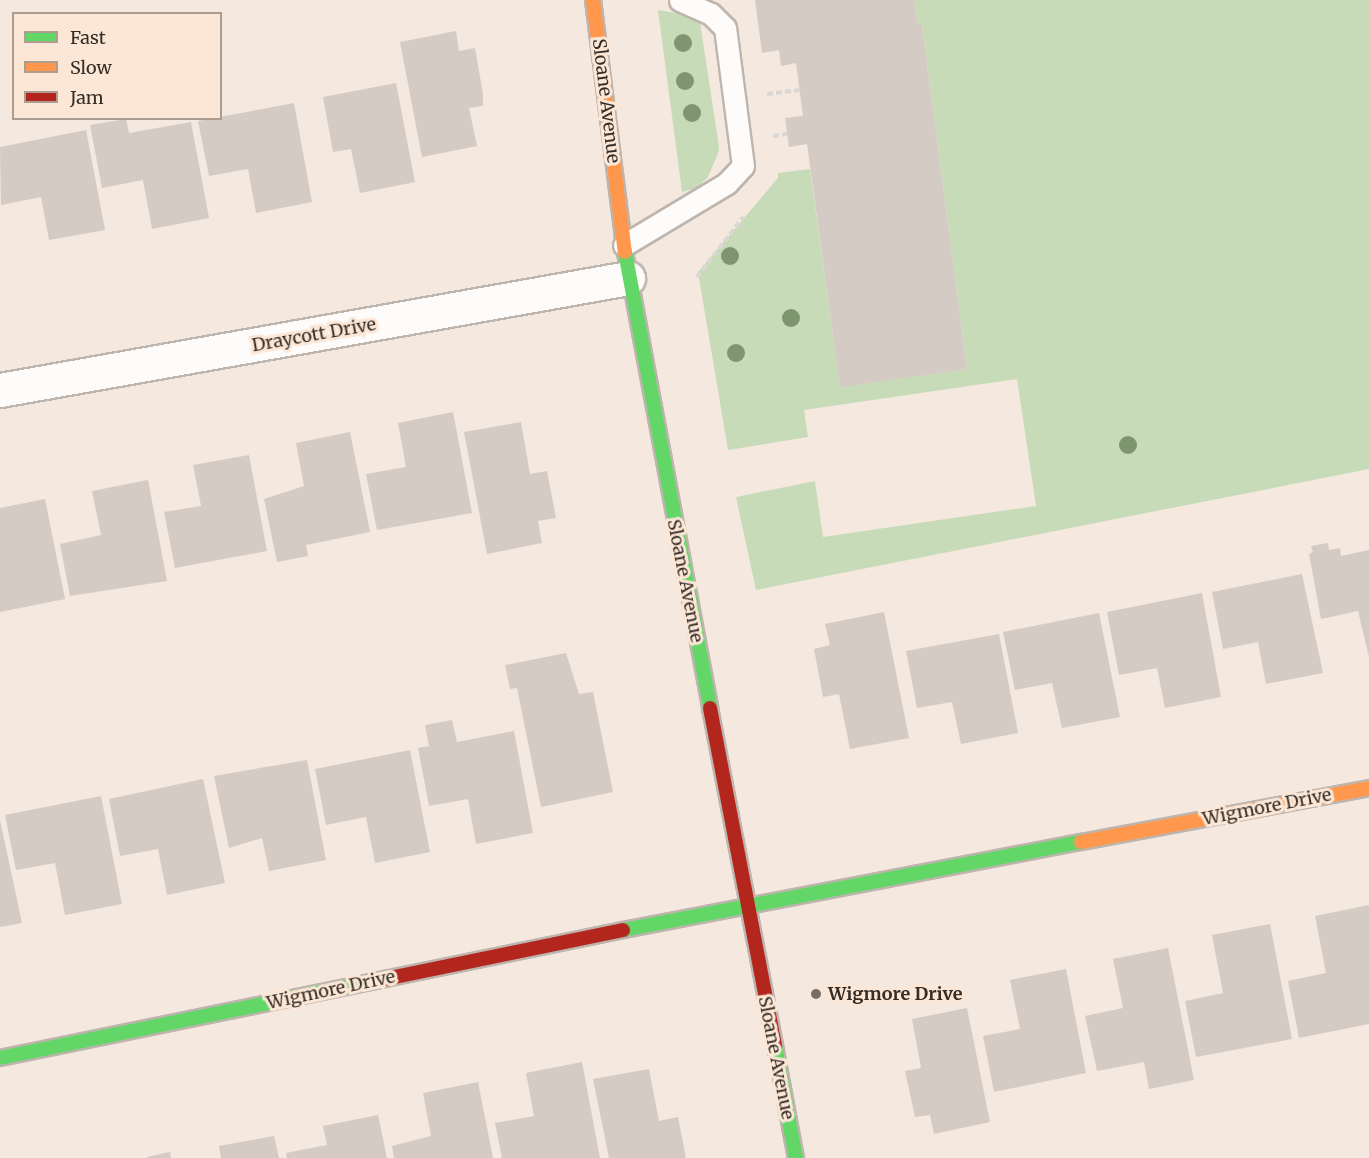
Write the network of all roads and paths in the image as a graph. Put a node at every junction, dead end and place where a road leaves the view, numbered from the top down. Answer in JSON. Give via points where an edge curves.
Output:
{"nodes":[{"id":1,"x":593,"y":0,"type":"edge"},
{"id":2,"x":680,"y":0,"type":"edge"},
{"id":3,"x":800,"y":90,"type":"dead end"},
{"id":4,"x":763,"y":94,"type":"dead end"},
{"id":5,"x":788,"y":134,"type":"dead end"},
{"id":6,"x":769,"y":137,"type":"dead end"},
{"id":7,"x":624,"y":245,"type":"junction"},
{"id":8,"x":628,"y":278,"type":"junction"},
{"id":9,"x":0,"y":390,"type":"edge"},
{"id":10,"x":1369,"y":788,"type":"edge"},
{"id":11,"x":746,"y":905,"type":"junction"},
{"id":12,"x":0,"y":1058,"type":"edge"},
{"id":13,"x":796,"y":1158,"type":"edge"}],
"edges":[{"from":1,"to":7,"type":"street","name":"Sloane Avenue"},
{"from":2,"to":7,"type":"lane","via":[[711,14],[725,28],[742,166],[727,183]]},
{"from":3,"to":4,"type":"path"},
{"from":5,"to":6,"type":"path"},
{"from":7,"to":8,"type":"street","name":"Sloane Avenue"},
{"from":8,"to":9,"type":"street","name":"Draycott Drive"},
{"from":8,"to":11,"type":"street","name":"Sloane Avenue"},
{"from":10,"to":11,"type":"street","name":"Wigmore Drive"},
{"from":11,"to":12,"type":"street","name":"Wigmore Drive"},
{"from":11,"to":13,"type":"street","name":"Sloane Avenue"}]}
